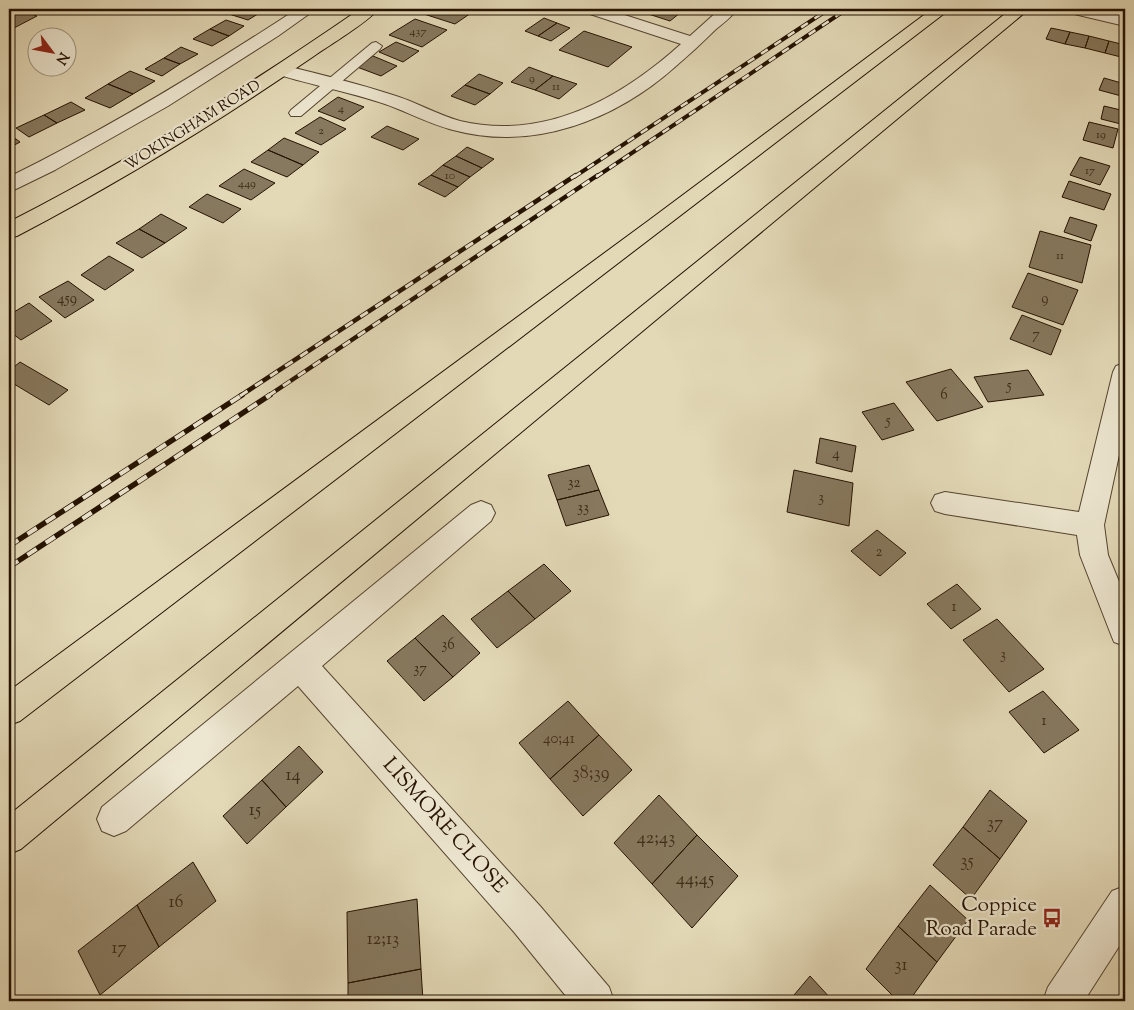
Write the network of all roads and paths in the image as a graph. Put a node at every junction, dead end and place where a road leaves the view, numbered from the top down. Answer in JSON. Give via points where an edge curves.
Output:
{"nodes":[{"id":1,"x":308,"y":9,"type":"edge"},
{"id":2,"x":370,"y":9,"type":"edge"},
{"id":3,"x":590,"y":9,"type":"edge"},
{"id":4,"x":729,"y":9,"type":"edge"},
{"id":5,"x":942,"y":9,"type":"edge"},
{"id":6,"x":1021,"y":9,"type":"edge"},
{"id":7,"x":1076,"y":10,"type":"dead end"},
{"id":8,"x":1125,"y":21,"type":"edge"},
{"id":9,"x":692,"y":42,"type":"junction"},
{"id":10,"x":376,"y":46,"type":"dead end"},
{"id":11,"x":282,"y":70,"type":"junction"},
{"id":12,"x":330,"y":84,"type":"junction"},
{"id":13,"x":296,"y":113,"type":"dead end"},
{"id":14,"x":9,"y":185,"type":"edge"},
{"id":15,"x":9,"y":231,"type":"edge"},
{"id":16,"x":1125,"y":372,"type":"edge"},
{"id":17,"x":945,"y":503,"type":"dead end"},
{"id":18,"x":481,"y":513,"type":"dead end"},
{"id":19,"x":1090,"y":525,"type":"junction"},
{"id":20,"x":1125,"y":632,"type":"edge"},
{"id":21,"x":300,"y":665,"type":"junction"},
{"id":22,"x":64,"y":669,"type":"junction"},
{"id":23,"x":9,"y":704,"type":"edge"},
{"id":24,"x":9,"y":710,"type":"edge"},
{"id":25,"x":114,"y":819,"type":"dead end"},
{"id":26,"x":9,"y":838,"type":"edge"},
{"id":27,"x":1125,"y":904,"type":"edge"},
{"id":28,"x":585,"y":997,"type":"edge"},
{"id":29,"x":1062,"y":1001,"type":"edge"}],
"edges":[{"from":1,"to":14,"type":"street","via":[[99,139]]},
{"from":2,"to":11,"type":"main road","name":"WOKINGHAM ROAD"},
{"from":3,"to":9,"type":"street"},
{"from":4,"to":9,"type":"street"},
{"from":5,"to":22,"type":"main road"},
{"from":6,"to":26,"type":"main road"},
{"from":7,"to":8,"type":"street"},
{"from":9,"to":12,"type":"street","via":[[653,76],[617,100],[564,124],[512,132],[456,126],[371,94]]},
{"from":10,"to":12,"type":"lane"},
{"from":11,"to":12,"type":"street"},
{"from":11,"to":15,"type":"main road","name":"WOKINGHAM ROAD","via":[[120,172]]},
{"from":12,"to":13,"type":"lane"},
{"from":16,"to":19,"type":"street"},
{"from":17,"to":19,"type":"street"},
{"from":18,"to":21,"type":"street"},
{"from":19,"to":20,"type":"street","via":[[1094,555]]},
{"from":21,"to":25,"type":"street"},
{"from":21,"to":28,"type":"street","name":"LISMORE CLOSE","via":[[526,919]]},
{"from":22,"to":23,"type":"lane"},
{"from":22,"to":24,"type":"main road"},
{"from":27,"to":29,"type":"street"}]}
